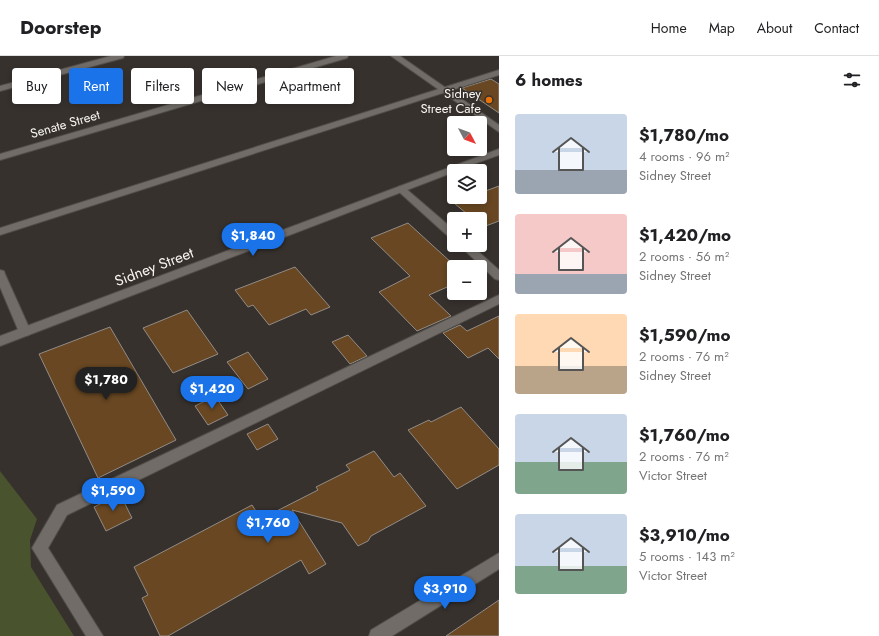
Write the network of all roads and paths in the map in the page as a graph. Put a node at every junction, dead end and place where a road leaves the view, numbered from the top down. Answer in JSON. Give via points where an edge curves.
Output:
{"nodes":[{"id":1,"x":120,"y":56,"type":"edge"},
{"id":2,"x":344,"y":56,"type":"edge"},
{"id":3,"x":395,"y":56,"type":"edge"},
{"id":4,"x":499,"y":72,"type":"edge"},
{"id":5,"x":0,"y":89,"type":"edge"},
{"id":6,"x":444,"y":90,"type":"junction"},
{"id":7,"x":499,"y":129,"type":"edge"},
{"id":8,"x":499,"y":152,"type":"edge"},
{"id":9,"x":0,"y":157,"type":"edge"},
{"id":10,"x":401,"y":189,"type":"junction"},
{"id":11,"x":447,"y":230,"type":"edge"},
{"id":12,"x":0,"y":232,"type":"edge"},
{"id":13,"x":472,"y":252,"type":"edge"},
{"id":14,"x":0,"y":274,"type":"edge"},
{"id":15,"x":499,"y":276,"type":"edge"},
{"id":16,"x":499,"y":299,"type":"edge"},
{"id":17,"x":25,"y":332,"type":"junction"},
{"id":18,"x":0,"y":341,"type":"edge"},
{"id":19,"x":499,"y":560,"type":"edge"},
{"id":20,"x":382,"y":635,"type":"edge"},
{"id":21,"x":95,"y":636,"type":"edge"}],
"edges":[{"from":1,"to":5,"type":"street"},
{"from":2,"to":9,"type":"street","name":"Senate Street"},
{"from":3,"to":6,"type":"street"},
{"from":4,"to":6,"type":"street"},
{"from":6,"to":7,"type":"street"},
{"from":6,"to":12,"type":"street"},
{"from":8,"to":10,"type":"street","name":"Sidney Street"},
{"from":10,"to":11,"type":"street"},
{"from":10,"to":17,"type":"street","name":"Sidney Street"},
{"from":13,"to":15,"type":"street"},
{"from":14,"to":17,"type":"street"},
{"from":16,"to":21,"type":"street","via":[[62,510],[40,548]]},
{"from":17,"to":18,"type":"street","name":"Sidney Street"},
{"from":19,"to":20,"type":"street"}]}
